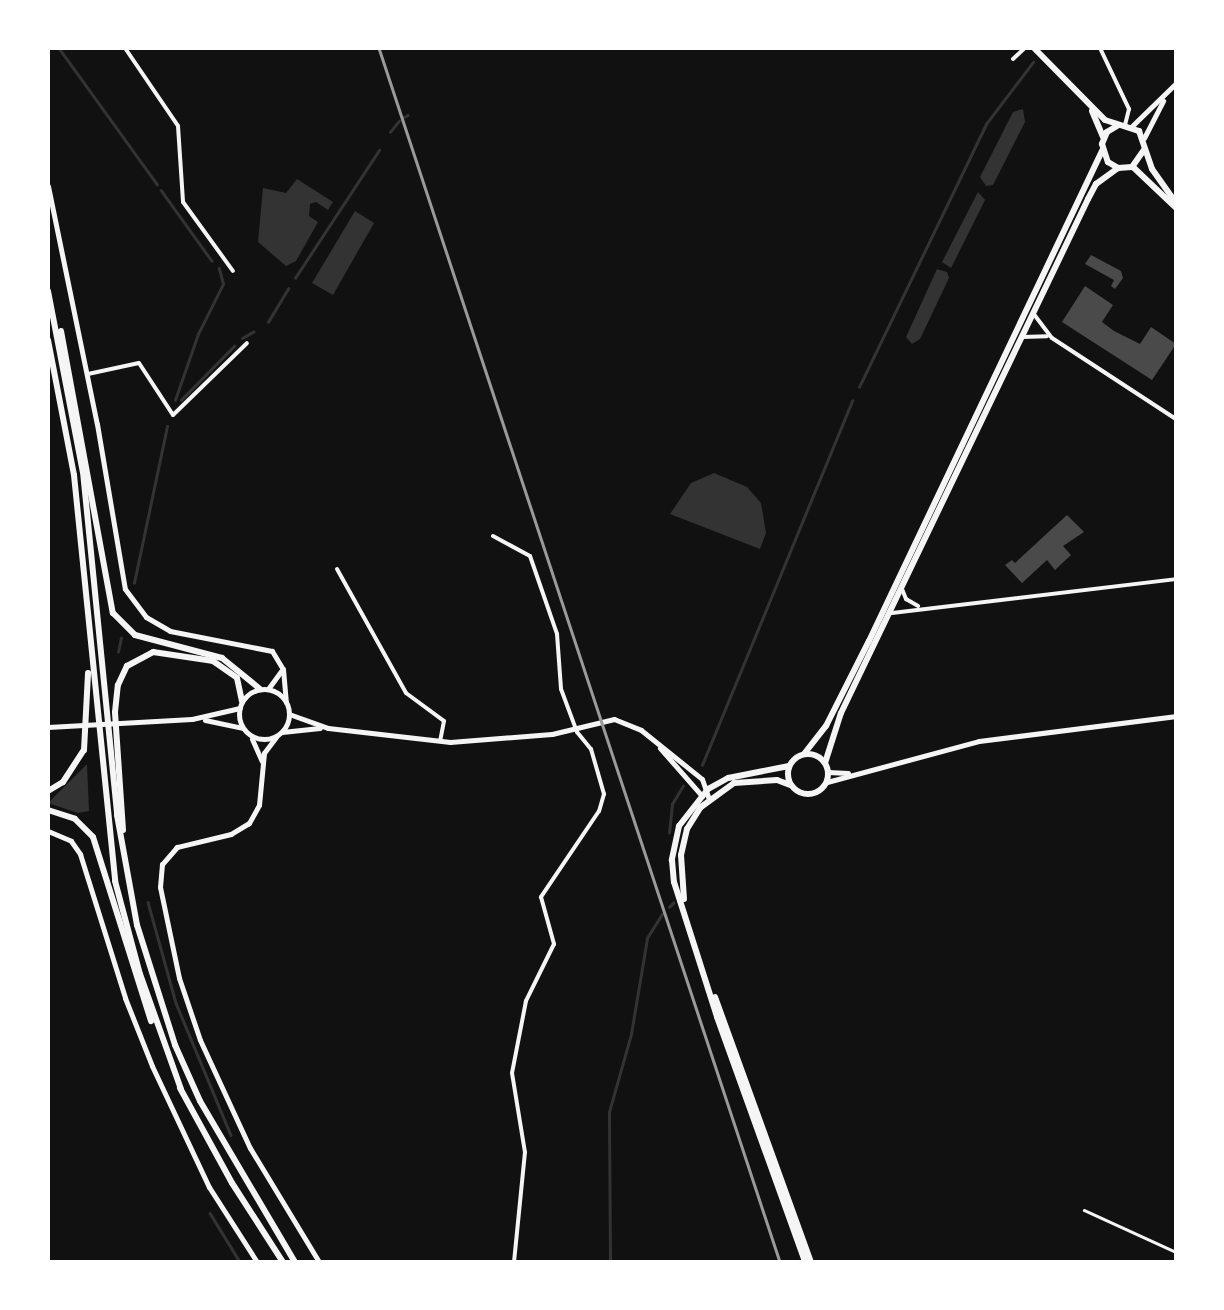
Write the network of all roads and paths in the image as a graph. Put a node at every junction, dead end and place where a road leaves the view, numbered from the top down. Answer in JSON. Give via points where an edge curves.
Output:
{"nodes":[{"id":1,"x":125,"y":48,"type":"edge"},
{"id":2,"x":1025,"y":48,"type":"edge"},
{"id":3,"x":1100,"y":48,"type":"edge"},
{"id":4,"x":1038,"y":51,"type":"edge"},
{"id":5,"x":1013,"y":59,"type":"dead end"},
{"id":6,"x":1176,"y":83,"type":"edge"},
{"id":7,"x":1165,"y":97,"type":"junction"},
{"id":8,"x":1090,"y":108,"type":"junction"},
{"id":9,"x":1125,"y":125,"type":"junction"},
{"id":10,"x":1104,"y":138,"type":"junction"},
{"id":11,"x":1144,"y":141,"type":"junction"},
{"id":12,"x":1102,"y":150,"type":"junction"},
{"id":13,"x":1132,"y":166,"type":"junction"},
{"id":14,"x":1118,"y":168,"type":"junction"},
{"id":15,"x":48,"y":186,"type":"edge"},
{"id":16,"x":1176,"y":206,"type":"edge"},
{"id":17,"x":234,"y":272,"type":"dead end"},
{"id":18,"x":48,"y":290,"type":"edge"},
{"id":19,"x":1033,"y":312,"type":"junction"},
{"id":20,"x":1020,"y":338,"type":"junction"},
{"id":21,"x":1052,"y":338,"type":"junction"},
{"id":22,"x":48,"y":340,"type":"edge"},
{"id":23,"x":247,"y":343,"type":"dead end"},
{"id":24,"x":87,"y":374,"type":"junction"},
{"id":25,"x":1176,"y":419,"type":"edge"},
{"id":26,"x":493,"y":536,"type":"dead end"},
{"id":27,"x":83,"y":566,"type":"junction"},
{"id":28,"x":336,"y":568,"type":"dead end"},
{"id":29,"x":1176,"y":579,"type":"edge"},
{"id":30,"x":902,"y":588,"type":"junction"},
{"id":31,"x":923,"y":606,"type":"junction"},
{"id":32,"x":888,"y":616,"type":"junction"},
{"id":33,"x":283,"y":669,"type":"junction"},
{"id":34,"x":264,"y":689,"type":"junction"},
{"id":35,"x":286,"y":702,"type":"junction"},
{"id":36,"x":241,"y":704,"type":"junction"},
{"id":37,"x":290,"y":714,"type":"junction"},
{"id":38,"x":1176,"y":716,"type":"edge"},
{"id":39,"x":192,"y":719,"type":"junction"},
{"id":40,"x":48,"y":727,"type":"edge"},
{"id":41,"x":328,"y":728,"type":"junction"},
{"id":42,"x":245,"y":730,"type":"junction"},
{"id":43,"x":576,"y":730,"type":"junction"},
{"id":44,"x":279,"y":735,"type":"junction"},
{"id":45,"x":652,"y":739,"type":"junction"},
{"id":46,"x":440,"y":741,"type":"junction"},
{"id":47,"x":804,"y":754,"type":"junction"},
{"id":48,"x":824,"y":763,"type":"junction"},
{"id":49,"x":263,"y":764,"type":"junction"},
{"id":50,"x":790,"y":766,"type":"junction"},
{"id":51,"x":828,"y":772,"type":"junction"},
{"id":52,"x":856,"y":772,"type":"junction"},
{"id":53,"x":827,"y":782,"type":"junction"},
{"id":54,"x":790,"y":785,"type":"junction"},
{"id":55,"x":708,"y":789,"type":"junction"},
{"id":56,"x":48,"y":791,"type":"edge"},
{"id":57,"x":700,"y":795,"type":"junction"},
{"id":58,"x":709,"y":800,"type":"junction"},
{"id":59,"x":48,"y":810,"type":"edge"},
{"id":60,"x":48,"y":831,"type":"edge"},
{"id":61,"x":687,"y":920,"type":"junction"},
{"id":62,"x":137,"y":925,"type":"junction"},
{"id":63,"x":181,"y":1089,"type":"junction"},
{"id":64,"x":1084,"y":1210,"type":"dead end"},
{"id":65,"x":1176,"y":1252,"type":"edge"},
{"id":66,"x":258,"y":1262,"type":"edge"},
{"id":67,"x":283,"y":1262,"type":"edge"},
{"id":68,"x":295,"y":1262,"type":"edge"},
{"id":69,"x":319,"y":1262,"type":"edge"},
{"id":70,"x":514,"y":1262,"type":"edge"},
{"id":71,"x":808,"y":1262,"type":"edge"}],
"edges":[{"from":1,"to":17,"type":"street","via":[[178,126],[183,202]]},
{"from":2,"to":5,"type":"street"},
{"from":3,"to":9,"type":"street","via":[[1128,110]]},
{"from":4,"to":8,"type":"main road"},
{"from":6,"to":7,"type":"street"},
{"from":7,"to":9,"type":"street"},
{"from":7,"to":11,"type":"street"},
{"from":8,"to":9,"type":"main road"},
{"from":8,"to":10,"type":"main road"},
{"from":9,"to":10,"type":"main road"},
{"from":9,"to":11,"type":"main road"},
{"from":10,"to":12,"type":"main road"},
{"from":11,"to":13,"type":"main road","via":[[1144,153]]},
{"from":11,"to":16,"type":"main road","via":[[1152,170]]},
{"from":12,"to":14,"type":"main road"},
{"from":12,"to":47,"type":"main road","via":[[852,675]]},
{"from":13,"to":14,"type":"main road"},
{"from":13,"to":16,"type":"main road"},
{"from":14,"to":19,"type":"main road","via":[[1096,184]]},
{"from":15,"to":24,"type":"street"},
{"from":18,"to":34,"type":"main road","via":[[68,361],[112,613],[135,635],[222,658]]},
{"from":18,"to":62,"type":"main road","via":[[83,472],[116,815]]},
{"from":19,"to":20,"type":"main road"},
{"from":19,"to":21,"type":"street"},
{"from":20,"to":21,"type":"street"},
{"from":20,"to":30,"type":"main road"},
{"from":21,"to":25,"type":"street"},
{"from":22,"to":27,"type":"main road","via":[[74,475]]},
{"from":23,"to":24,"type":"street","via":[[173,415],[140,363]]},
{"from":24,"to":33,"type":"street","via":[[119,568],[133,603],[170,631],[267,648]]},
{"from":26,"to":43,"type":"street","via":[[530,556],[553,617],[560,685]]},
{"from":27,"to":56,"type":"main road","via":[[87,735],[76,767]]},
{"from":27,"to":63,"type":"main road","via":[[115,881]]},
{"from":28,"to":46,"type":"street","via":[[406,694],[444,720]]},
{"from":29,"to":31,"type":"street"},
{"from":30,"to":31,"type":"street","via":[[908,601]]},
{"from":30,"to":32,"type":"main road"},
{"from":31,"to":32,"type":"street"},
{"from":32,"to":48,"type":"main road"},
{"from":33,"to":34,"type":"street"},
{"from":33,"to":35,"type":"street"},
{"from":34,"to":35,"type":"street"},
{"from":34,"to":36,"type":"street"},
{"from":35,"to":37,"type":"street"},
{"from":36,"to":39,"type":"street"},
{"from":36,"to":42,"type":"street"},
{"from":36,"to":62,"type":"main road","via":[[241,684],[227,668],[175,652],[140,655],[121,676],[115,737]]},
{"from":37,"to":41,"type":"street"},
{"from":37,"to":44,"type":"street"},
{"from":38,"to":52,"type":"street","via":[[978,741]]},
{"from":39,"to":40,"type":"street"},
{"from":39,"to":42,"type":"street"},
{"from":41,"to":44,"type":"street"},
{"from":41,"to":46,"type":"street"},
{"from":42,"to":44,"type":"street","via":[[259,740]]},
{"from":42,"to":49,"type":"street"},
{"from":43,"to":45,"type":"street","via":[[614,719]]},
{"from":43,"to":46,"type":"street"},
{"from":43,"to":70,"type":"street","via":[[591,749],[603,800],[541,897],[554,944],[523,1011],[512,1073],[525,1152]]},
{"from":44,"to":49,"type":"street","via":[[266,748]]},
{"from":45,"to":55,"type":"street"},
{"from":45,"to":57,"type":"street"},
{"from":47,"to":48,"type":"main road"},
{"from":47,"to":50,"type":"main road"},
{"from":48,"to":51,"type":"main road"},
{"from":49,"to":69,"type":"street","via":[[259,805],[249,823],[171,851],[162,864],[161,900],[178,978],[205,1052],[250,1148]]},
{"from":50,"to":54,"type":"main road"},
{"from":50,"to":55,"type":"main road","via":[[728,778]]},
{"from":51,"to":52,"type":"street"},
{"from":51,"to":53,"type":"main road"},
{"from":52,"to":53,"type":"street"},
{"from":53,"to":54,"type":"main road","via":[[810,795]]},
{"from":54,"to":58,"type":"main road","via":[[734,784]]},
{"from":55,"to":57,"type":"main road"},
{"from":55,"to":58,"type":"street"},
{"from":57,"to":58,"type":"street"},
{"from":57,"to":61,"type":"main road","via":[[674,842],[674,882]]},
{"from":58,"to":61,"type":"main road","via":[[687,829],[680,856]]},
{"from":59,"to":63,"type":"main road","via":[[76,819],[94,836],[134,977]]},
{"from":60,"to":66,"type":"street","via":[[71,841],[80,854],[152,1066],[210,1187]]},
{"from":61,"to":71,"type":"main road"},
{"from":62,"to":68,"type":"main road","via":[[200,1101]]},
{"from":63,"to":67,"type":"main road"},
{"from":64,"to":65,"type":"path"}]}
